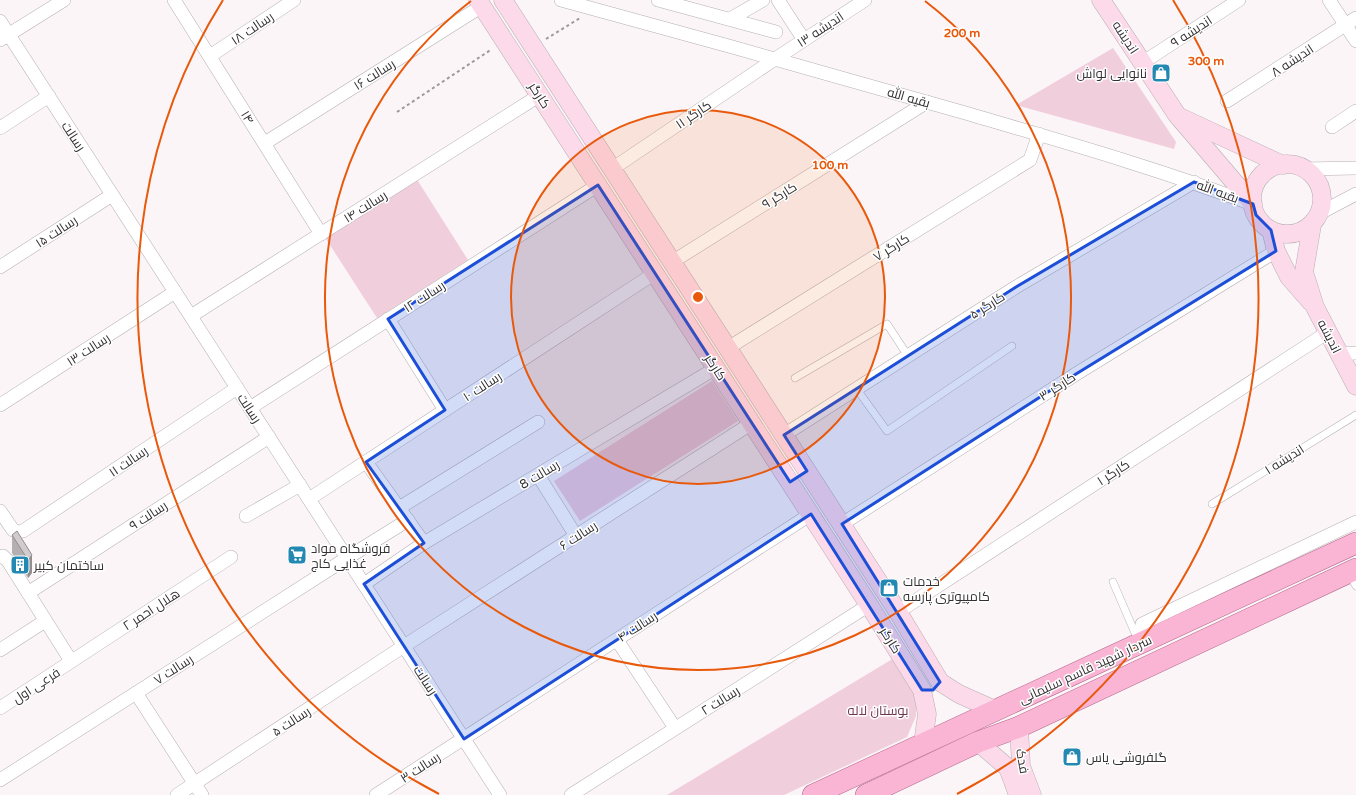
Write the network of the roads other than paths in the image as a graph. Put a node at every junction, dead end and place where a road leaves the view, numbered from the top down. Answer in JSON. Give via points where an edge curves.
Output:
{"nodes":[{"id":1,"x":64,"y":0,"type":"edge"},
{"id":2,"x":174,"y":0,"type":"edge"},
{"id":3,"x":294,"y":0,"type":"edge"},
{"id":4,"x":503,"y":0,"type":"edge"},
{"id":5,"x":561,"y":0,"type":"edge"},
{"id":6,"x":658,"y":0,"type":"edge"},
{"id":7,"x":763,"y":0,"type":"edge"},
{"id":8,"x":778,"y":0,"type":"edge"},
{"id":9,"x":865,"y":0,"type":"edge"},
{"id":10,"x":1101,"y":0,"type":"edge"},
{"id":11,"x":1239,"y":0,"type":"edge"},
{"id":12,"x":1329,"y":0,"type":"edge"},
{"id":13,"x":480,"y":3,"type":"edge"},
{"id":14,"x":730,"y":19,"type":"junction"},
{"id":15,"x":0,"y":21,"type":"edge"},
{"id":16,"x":1351,"y":22,"type":"edge"},
{"id":17,"x":776,"y":32,"type":"dead end"},
{"id":18,"x":4,"y":37,"type":"edge"},
{"id":19,"x":804,"y":40,"type":"junction"},
{"id":20,"x":1356,"y":41,"type":"edge"},
{"id":21,"x":210,"y":56,"type":"junction"},
{"id":22,"x":775,"y":59,"type":"junction"},
{"id":23,"x":1142,"y":63,"type":"junction"},
{"id":24,"x":540,"y":95,"type":"junction"},
{"id":25,"x":49,"y":96,"type":"junction"},
{"id":26,"x":1227,"y":101,"type":"dead end"},
{"id":27,"x":927,"y":102,"type":"junction"},
{"id":28,"x":1356,"y":111,"type":"edge"},
{"id":29,"x":1177,"y":115,"type":"junction"},
{"id":30,"x":1332,"y":127,"type":"dead end"},
{"id":31,"x":0,"y":128,"type":"edge"},
{"id":32,"x":1039,"y":134,"type":"junction"},
{"id":33,"x":265,"y":143,"type":"junction"},
{"id":34,"x":1283,"y":165,"type":"junction"},
{"id":35,"x":1304,"y":168,"type":"junction"},
{"id":36,"x":1356,"y":168,"type":"edge"},
{"id":37,"x":612,"y":169,"type":"junction"},
{"id":38,"x":1194,"y":182,"type":"junction"},
{"id":39,"x":598,"y":185,"type":"junction"},
{"id":40,"x":1356,"y":194,"type":"edge"},
{"id":41,"x":112,"y":195,"type":"junction"},
{"id":42,"x":1253,"y":204,"type":"junction"},
{"id":43,"x":1316,"y":219,"type":"junction"},
{"id":44,"x":1271,"y":230,"type":"junction"},
{"id":45,"x":321,"y":234,"type":"junction"},
{"id":46,"x":1276,"y":251,"type":"junction"},
{"id":47,"x":672,"y":262,"type":"junction"},
{"id":48,"x":0,"y":267,"type":"edge"},
{"id":49,"x":655,"y":273,"type":"junction"},
{"id":50,"x":175,"y":292,"type":"junction"},
{"id":51,"x":1315,"y":307,"type":"junction"},
{"id":52,"x":191,"y":316,"type":"junction"},
{"id":53,"x":388,"y":319,"type":"junction"},
{"id":54,"x":1328,"y":332,"type":"junction"},
{"id":55,"x":1012,"y":346,"type":"dead end"},
{"id":56,"x":728,"y":348,"type":"junction"},
{"id":57,"x":1348,"y":353,"type":"edge"},
{"id":58,"x":908,"y":356,"type":"junction"},
{"id":59,"x":716,"y":368,"type":"junction"},
{"id":60,"x":795,"y":378,"type":"dead end"},
{"id":61,"x":1356,"y":384,"type":"edge"},
{"id":62,"x":237,"y":388,"type":"junction"},
{"id":63,"x":856,"y":388,"type":"junction"},
{"id":64,"x":0,"y":405,"type":"edge"},
{"id":65,"x":250,"y":408,"type":"junction"},
{"id":66,"x":445,"y":410,"type":"junction"},
{"id":67,"x":1356,"y":415,"type":"edge"},
{"id":68,"x":538,"y":422,"type":"dead end"},
{"id":69,"x":752,"y":423,"type":"junction"},
{"id":70,"x":784,"y":435,"type":"junction"},
{"id":71,"x":269,"y":437,"type":"junction"},
{"id":72,"x":366,"y":462,"type":"junction"},
{"id":73,"x":807,"y":471,"type":"junction"},
{"id":74,"x":538,"y":475,"type":"junction"},
{"id":75,"x":790,"y":482,"type":"junction"},
{"id":76,"x":300,"y":485,"type":"junction"},
{"id":77,"x":309,"y":499,"type":"junction"},
{"id":78,"x":1212,"y":504,"type":"dead end"},
{"id":79,"x":399,"y":508,"type":"junction"},
{"id":80,"x":0,"y":511,"type":"edge"},
{"id":81,"x":811,"y":514,"type":"junction"},
{"id":82,"x":246,"y":516,"type":"dead end"},
{"id":83,"x":408,"y":520,"type":"junction"},
{"id":84,"x":1356,"y":522,"type":"edge"},
{"id":85,"x":842,"y":524,"type":"junction"},
{"id":86,"x":576,"y":536,"type":"junction"},
{"id":87,"x":424,"y":543,"type":"junction"},
{"id":88,"x":1356,"y":543,"type":"edge"},
{"id":89,"x":1,"y":557,"type":"edge"},
{"id":90,"x":231,"y":557,"type":"dead end"},
{"id":91,"x":346,"y":558,"type":"junction"},
{"id":92,"x":1353,"y":576,"type":"edge"},
{"id":93,"x":1113,"y":582,"type":"dead end"},
{"id":94,"x":364,"y":584,"type":"junction"},
{"id":95,"x":28,"y":593,"type":"junction"},
{"id":96,"x":869,"y":605,"type":"junction"},
{"id":97,"x":898,"y":612,"type":"junction"},
{"id":98,"x":45,"y":621,"type":"junction"},
{"id":99,"x":617,"y":640,"type":"junction"},
{"id":100,"x":1139,"y":644,"type":"junction"},
{"id":101,"x":404,"y":646,"type":"junction"},
{"id":102,"x":0,"y":650,"type":"edge"},
{"id":103,"x":71,"y":661,"type":"junction"},
{"id":104,"x":940,"y":682,"type":"junction"},
{"id":105,"x":922,"y":690,"type":"junction"},
{"id":106,"x":136,"y":693,"type":"junction"},
{"id":107,"x":0,"y":708,"type":"edge"},
{"id":108,"x":996,"y":710,"type":"junction"},
{"id":109,"x":1019,"y":727,"type":"junction"},
{"id":110,"x":675,"y":728,"type":"junction"},
{"id":111,"x":464,"y":739,"type":"junction"},
{"id":112,"x":978,"y":742,"type":"junction"},
{"id":113,"x":923,"y":744,"type":"junction"},
{"id":114,"x":1015,"y":767,"type":"junction"},
{"id":115,"x":0,"y":780,"type":"edge"},
{"id":116,"x":194,"y":784,"type":"junction"},
{"id":117,"x":177,"y":795,"type":"edge"},
{"id":118,"x":202,"y":795,"type":"edge"},
{"id":119,"x":376,"y":795,"type":"edge"},
{"id":120,"x":500,"y":795,"type":"edge"},
{"id":121,"x":571,"y":795,"type":"edge"},
{"id":122,"x":813,"y":795,"type":"edge"},
{"id":123,"x":866,"y":795,"type":"edge"},
{"id":124,"x":1018,"y":795,"type":"edge"},
{"id":125,"x":1032,"y":795,"type":"edge"}],
"edges":[{"from":1,"to":18,"type":"street"},
{"from":2,"to":21,"type":"street","name":"۱۴"},
{"from":3,"to":21,"type":"street","name":"رسالت ۱۸"},
{"from":4,"to":37,"type":"street","name":"کارگر"},
{"from":5,"to":22,"type":"street","name":"بقیه الله"},
{"from":6,"to":14,"type":"street"},
{"from":7,"to":14,"type":"street"},
{"from":8,"to":19,"type":"street"},
{"from":9,"to":19,"type":"street","name":"اندیشه ۱۳"},
{"from":10,"to":23,"type":"street","name":"اندیشه"},
{"from":11,"to":23,"type":"street","name":"اندیشه ۹"},
{"from":12,"to":16,"type":"street"},
{"from":13,"to":24,"type":"street","name":"کارگر"},
{"from":13,"to":33,"type":"street","name":"رسالت ۱۶"},
{"from":14,"to":17,"type":"street"},
{"from":15,"to":18,"type":"street","name":"رسالت"},
{"from":16,"to":20,"type":"street"},
{"from":16,"to":26,"type":"street","name":"اندیشه ۸"},
{"from":18,"to":25,"type":"street","name":"رسالت"},
{"from":19,"to":22,"type":"street","name":"اندیشه ۱۳"},
{"from":21,"to":33,"type":"street","name":"۱۴"},
{"from":22,"to":27,"type":"street","name":"بقیه الله"},
{"from":22,"to":37,"type":"street","name":"کارگر ۱۱"},
{"from":23,"to":29,"type":"street","name":"اندیشه"},
{"from":24,"to":39,"type":"street","name":"کارگر"},
{"from":24,"to":45,"type":"street","name":"رسالت ۱۴"},
{"from":25,"to":31,"type":"street"},
{"from":25,"to":41,"type":"street","name":"رسالت"},
{"from":27,"to":32,"type":"street","name":"بقیه الله"},
{"from":27,"to":47,"type":"street","name":"کارگر ۹"},
{"from":28,"to":30,"type":"street"},
{"from":29,"to":34,"type":"street"},
{"from":29,"to":42,"type":"street","name":"اندیشه"},
{"from":32,"to":38,"type":"street","name":"بقیه الله"},
{"from":32,"to":56,"type":"street","name":"کارگر ۷","via":[[1030,160]]},
{"from":33,"to":45,"type":"street","name":"۱۴"},
{"from":34,"to":35,"type":"street"},
{"from":34,"to":42,"type":"street","via":[[1272,168],[1256,183]]},
{"from":35,"to":36,"type":"street"},
{"from":35,"to":43,"type":"street","name":"اندیشه","via":[[1319,184],[1322,195],[1322,206]]},
{"from":37,"to":47,"type":"street","name":"کارگر"},
{"from":38,"to":42,"type":"street","name":"بقیه الله"},
{"from":38,"to":58,"type":"street","name":"کارگر ۵","via":[[1016,287]]},
{"from":39,"to":49,"type":"street","name":"کارگر"},
{"from":39,"to":53,"type":"street","name":"رسالت ۱۲"},
{"from":40,"to":43,"type":"street"},
{"from":41,"to":48,"type":"street","name":"رسالت ۱۵"},
{"from":41,"to":50,"type":"street","name":"رسالت"},
{"from":42,"to":44,"type":"street","name":"اندیشه","via":[[1262,224]]},
{"from":43,"to":44,"type":"street","via":[[1303,231],[1292,234],[1281,234]]},
{"from":43,"to":51,"type":"street","name":"اندیشه","via":[[1304,272]]},
{"from":44,"to":46,"type":"street","name":"اندیشه"},
{"from":45,"to":52,"type":"street","name":"رسالت ۱۴"},
{"from":46,"to":51,"type":"street","name":"اندیشه","via":[[1289,277]]},
{"from":46,"to":85,"type":"street","name":"کارگر ۳","via":[[1076,374]]},
{"from":47,"to":56,"type":"street","name":"کارگر"},
{"from":49,"to":59,"type":"street","name":"کارگر"},
{"from":49,"to":66,"type":"street","name":"رسالت ۱۰"},
{"from":50,"to":52,"type":"street","name":"رسالت"},
{"from":50,"to":64,"type":"street","name":"رسالت ۱۳"},
{"from":51,"to":54,"type":"street","name":"اندیشه"},
{"from":52,"to":62,"type":"street","name":"رسالت"},
{"from":53,"to":65,"type":"street","name":"رسالت ۱۲"},
{"from":53,"to":66,"type":"street"},
{"from":54,"to":57,"type":"street","name":"اندیشه"},
{"from":54,"to":97,"type":"street","name":"کارگر ۱"},
{"from":55,"to":63,"type":"lane","via":[[887,431]]},
{"from":56,"to":70,"type":"street","name":"کارگر"},
{"from":57,"to":61,"type":"street","name":"اندیشه"},
{"from":58,"to":60,"type":"lane","via":[[887,324]]},
{"from":58,"to":63,"type":"street","name":"کارگر ۵"},
{"from":59,"to":69,"type":"street","name":"کارگر"},
{"from":59,"to":74,"type":"street","name":"رسالت 8"},
{"from":62,"to":65,"type":"street","name":"رسالت"},
{"from":62,"to":80,"type":"street","name":"رسالت ۱۱","via":[[23,531],[13,530]]},
{"from":63,"to":70,"type":"street","name":"کارگر ۵"},
{"from":65,"to":71,"type":"street","name":"رسالت"},
{"from":66,"to":72,"type":"street","name":"رسالت ۱۰"},
{"from":67,"to":78,"type":"lane","name":"اندیشه ۱"},
{"from":68,"to":79,"type":"street"},
{"from":69,"to":75,"type":"street","name":"کارگر"},
{"from":69,"to":86,"type":"street","name":"رسالت ۶"},
{"from":70,"to":73,"type":"street","name":"کارگر"},
{"from":71,"to":76,"type":"street","name":"رسالت"},
{"from":71,"to":95,"type":"street","name":"رسالت ۹"},
{"from":72,"to":77,"type":"street","name":"رسالت ۱۰"},
{"from":72,"to":79,"type":"street"},
{"from":73,"to":75,"type":"street"},
{"from":73,"to":85,"type":"street","name":"کارگر"},
{"from":74,"to":86,"type":"street"},
{"from":74,"to":87,"type":"street","name":"رسالت 8"},
{"from":75,"to":81,"type":"street","name":"کارگر"},
{"from":76,"to":77,"type":"street","name":"رسالت"},
{"from":76,"to":82,"type":"street"},
{"from":77,"to":91,"type":"street","name":"رسالت"},
{"from":79,"to":83,"type":"street"},
{"from":81,"to":96,"type":"street","name":"کارگر"},
{"from":81,"to":99,"type":"street","name":"رسالت ۴"},
{"from":83,"to":87,"type":"street"},
{"from":83,"to":91,"type":"street","name":"رسالت ۷"},
{"from":84,"to":100,"type":"street","via":[[1142,624]]},
{"from":85,"to":97,"type":"street","name":"کارگر"},
{"from":86,"to":101,"type":"street","name":"رسالت ۶"},
{"from":87,"to":94,"type":"street","name":"رسالت 8"},
{"from":88,"to":100,"type":"main road","name":"سردار شهید قاسم سلیمانی"},
{"from":89,"to":95,"type":"street","via":[[8,562]]},
{"from":90,"to":103,"type":"street","name":"هلال احمر ۲"},
{"from":91,"to":94,"type":"street","name":"رسالت"},
{"from":91,"to":106,"type":"street","name":"رسالت ۷"},
{"from":92,"to":109,"type":"main road"},
{"from":93,"to":100,"type":"lane"},
{"from":94,"to":101,"type":"street","name":"رسالت"},
{"from":95,"to":98,"type":"street"},
{"from":96,"to":105,"type":"street","name":"کارگر"},
{"from":96,"to":110,"type":"street","name":"رسالت ۲"},
{"from":97,"to":104,"type":"street","name":"کارگر"},
{"from":98,"to":102,"type":"street"},
{"from":98,"to":103,"type":"street"},
{"from":99,"to":110,"type":"street"},
{"from":99,"to":111,"type":"street","name":"رسالت ۴"},
{"from":100,"to":108,"type":"main road","name":"سردار شهید قاسم سلیمانی"},
{"from":101,"to":111,"type":"street","name":"رسالت"},
{"from":101,"to":116,"type":"street","name":"رسالت ۵"},
{"from":103,"to":107,"type":"street","name":"فرعی اول"},
{"from":104,"to":105,"type":"street","via":[[933,690]]},
{"from":104,"to":108,"type":"street","name":"کارگر","via":[[959,694]]},
{"from":105,"to":113,"type":"street","name":"کارگر","via":[[927,714]]},
{"from":106,"to":115,"type":"street","name":"رسالت ۷"},
{"from":106,"to":116,"type":"street"},
{"from":108,"to":113,"type":"main road","name":"سردار شهید قاسم سلیمانی"},
{"from":109,"to":112,"type":"main road"},
{"from":109,"to":114,"type":"street","name":"فدک"},
{"from":110,"to":121,"type":"street","name":"رسالت ۲"},
{"from":111,"to":119,"type":"street","name":"رسالت ۳"},
{"from":111,"to":120,"type":"street","name":"رسالت"},
{"from":112,"to":114,"type":"street","name":"فدک"},
{"from":112,"to":123,"type":"main road"},
{"from":113,"to":122,"type":"main road","name":"سردار شهید قاسم سلیمانی"},
{"from":114,"to":124,"type":"street","name":"فدک"},
{"from":114,"to":125,"type":"street","name":"فدک"},
{"from":116,"to":117,"type":"street","name":"رسالت ۵"},
{"from":116,"to":118,"type":"street"}]}
